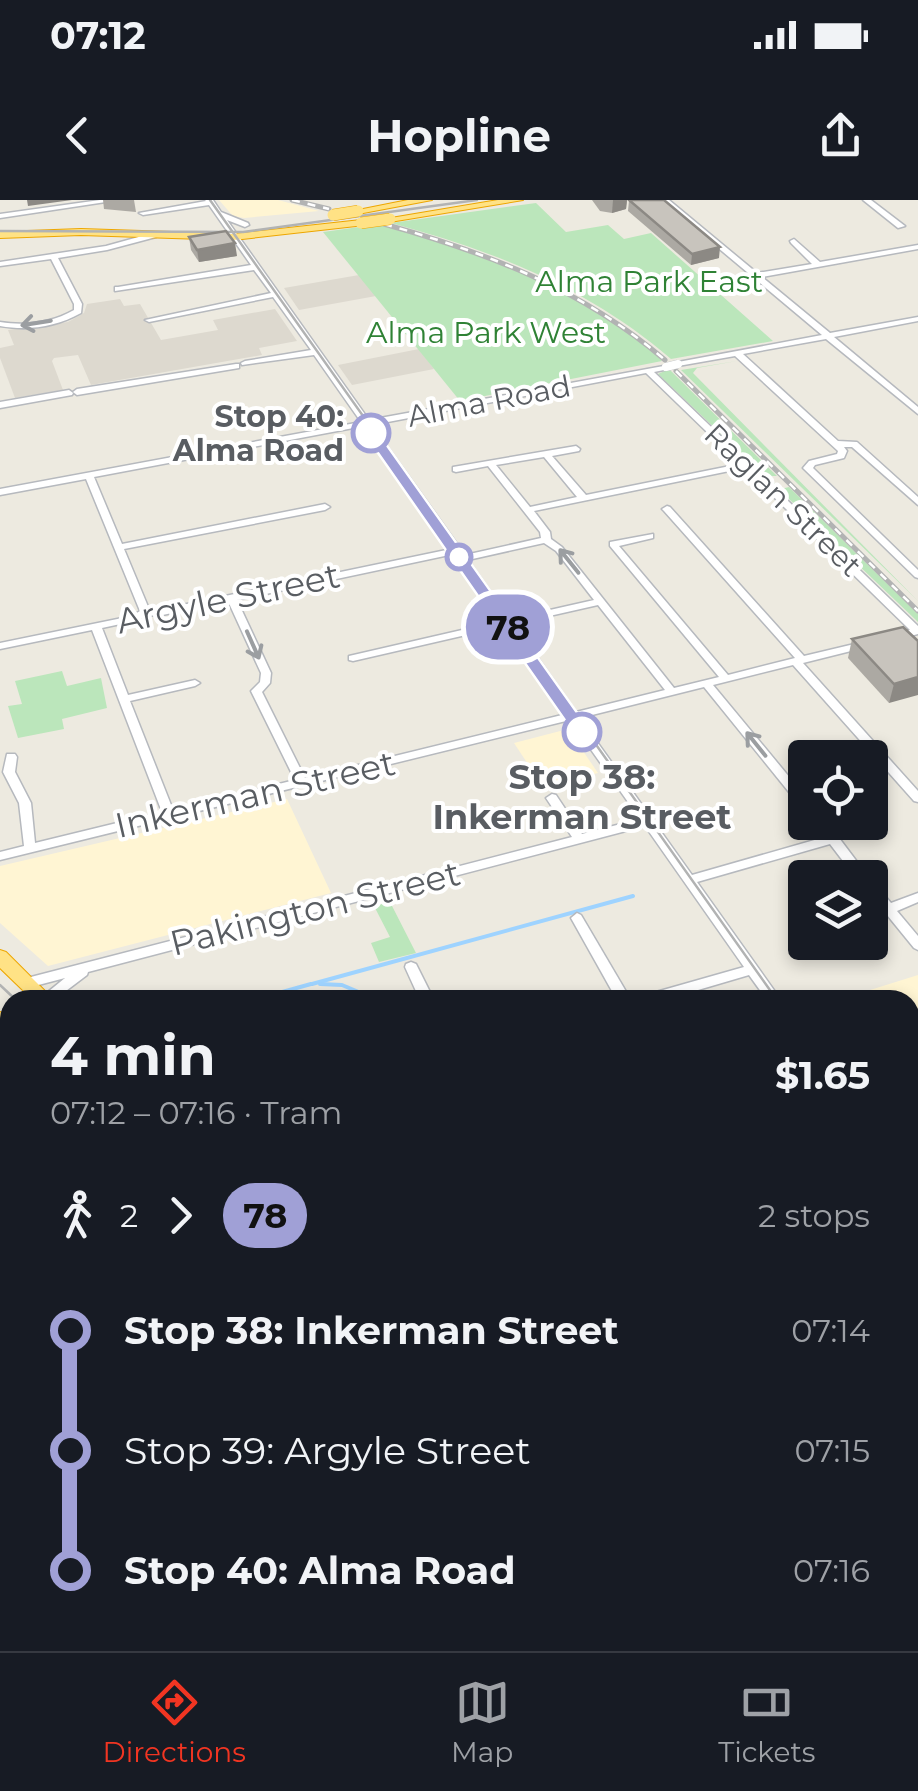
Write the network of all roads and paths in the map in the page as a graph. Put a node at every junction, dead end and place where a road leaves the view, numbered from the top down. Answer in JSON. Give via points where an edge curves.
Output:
{"nodes":[{"id":1,"x":115,"y":200,"type":"edge"},
{"id":2,"x":427,"y":200,"type":"edge"},
{"id":3,"x":518,"y":200,"type":"edge"},
{"id":4,"x":665,"y":200,"type":"edge"},
{"id":5,"x":891,"y":200,"type":"edge"},
{"id":6,"x":210,"y":201,"type":"edge"},
{"id":7,"x":869,"y":202,"type":"edge"},
{"id":8,"x":143,"y":212,"type":"dead end"},
{"id":9,"x":218,"y":214,"type":"junction"},
{"id":10,"x":0,"y":216,"type":"edge"},
{"id":11,"x":360,"y":217,"type":"junction"},
{"id":12,"x":0,"y":225,"type":"edge"},
{"id":13,"x":226,"y":225,"type":"junction"},
{"id":14,"x":245,"y":225,"type":"junction"},
{"id":15,"x":901,"y":226,"type":"dead end"},
{"id":16,"x":109,"y":232,"type":"junction"},
{"id":17,"x":0,"y":235,"type":"edge"},
{"id":18,"x":152,"y":235,"type":"junction"},
{"id":19,"x":234,"y":237,"type":"junction"},
{"id":20,"x":794,"y":241,"type":"dead end"},
{"id":21,"x":918,"y":247,"type":"edge"},
{"id":22,"x":99,"y":248,"type":"junction"},
{"id":23,"x":52,"y":256,"type":"junction"},
{"id":24,"x":0,"y":264,"type":"edge"},
{"id":25,"x":818,"y":265,"type":"junction"},
{"id":26,"x":256,"y":267,"type":"junction"},
{"id":27,"x":754,"y":276,"type":"junction"},
{"id":28,"x":118,"y":289,"type":"dead end"},
{"id":29,"x":276,"y":294,"type":"junction"},
{"id":30,"x":918,"y":318,"type":"edge"},
{"id":31,"x":149,"y":320,"type":"dead end"},
{"id":32,"x":0,"y":324,"type":"edge"},
{"id":33,"x":825,"y":336,"type":"junction"},
{"id":34,"x":316,"y":351,"type":"junction"},
{"id":35,"x":736,"y":353,"type":"junction"},
{"id":36,"x":648,"y":370,"type":"junction"},
{"id":37,"x":0,"y":405,"type":"edge"},
{"id":38,"x":918,"y":414,"type":"edge"},
{"id":39,"x":367,"y":424,"type":"junction"},
{"id":40,"x":836,"y":444,"type":"junction"},
{"id":41,"x":576,"y":449,"type":"dead end"},
{"id":42,"x":547,"y":455,"type":"junction"},
{"id":43,"x":491,"y":464,"type":"junction"},
{"id":44,"x":748,"y":464,"type":"junction"},
{"id":45,"x":456,"y":469,"type":"dead end"},
{"id":46,"x":89,"y":476,"type":"junction"},
{"id":47,"x":0,"y":492,"type":"edge"},
{"id":48,"x":583,"y":498,"type":"junction"},
{"id":49,"x":918,"y":502,"type":"edge"},
{"id":50,"x":325,"y":507,"type":"dead end"},
{"id":51,"x":527,"y":510,"type":"junction"},
{"id":52,"x":667,"y":510,"type":"dead end"},
{"id":53,"x":650,"y":536,"type":"dead end"},
{"id":54,"x":546,"y":540,"type":"junction"},
{"id":55,"x":119,"y":546,"type":"junction"},
{"id":56,"x":459,"y":554,"type":"junction"},
{"id":57,"x":918,"y":574,"type":"edge"},
{"id":58,"x":232,"y":597,"type":"junction"},
{"id":59,"x":602,"y":601,"type":"junction"},
{"id":60,"x":145,"y":612,"type":"junction"},
{"id":61,"x":508,"y":623,"type":"junction"},
{"id":62,"x":96,"y":626,"type":"junction"},
{"id":63,"x":918,"y":631,"type":"edge"},
{"id":64,"x":0,"y":646,"type":"edge"},
{"id":65,"x":352,"y":658,"type":"dead end"},
{"id":66,"x":799,"y":661,"type":"junction"},
{"id":67,"x":726,"y":680,"type":"junction"},
{"id":68,"x":195,"y":682,"type":"dead end"},
{"id":69,"x":708,"y":684,"type":"junction"},
{"id":70,"x":673,"y":693,"type":"junction"},
{"id":71,"x":123,"y":699,"type":"junction"},
{"id":72,"x":574,"y":718,"type":"junction"},
{"id":73,"x":11,"y":757,"type":"dead end"},
{"id":74,"x":788,"y":783,"type":"edge"},
{"id":75,"x":302,"y":784,"type":"junction"},
{"id":76,"x":552,"y":798,"type":"dead end"},
{"id":77,"x":918,"y":798,"type":"edge"},
{"id":78,"x":169,"y":815,"type":"junction"},
{"id":79,"x":648,"y":821,"type":"junction"},
{"id":80,"x":579,"y":840,"type":"junction"},
{"id":81,"x":830,"y":840,"type":"edge"},
{"id":82,"x":834,"y":840,"type":"edge"},
{"id":83,"x":30,"y":848,"type":"junction"},
{"id":84,"x":0,"y":856,"type":"edge"},
{"id":85,"x":849,"y":860,"type":"edge"},
{"id":86,"x":690,"y":880,"type":"junction"},
{"id":87,"x":918,"y":897,"type":"edge"},
{"id":88,"x":888,"y":904,"type":"edge"},
{"id":89,"x":892,"y":908,"type":"junction"},
{"id":90,"x":577,"y":918,"type":"dead end"},
{"id":91,"x":918,"y":945,"type":"edge"},
{"id":92,"x":0,"y":957,"type":"edge"},
{"id":93,"x":98,"y":964,"type":"junction"},
{"id":94,"x":411,"y":967,"type":"dead end"},
{"id":95,"x":752,"y":969,"type":"junction"},
{"id":96,"x":27,"y":983,"type":"junction"},
{"id":97,"x":34,"y":990,"type":"edge"},
{"id":98,"x":56,"y":990,"type":"edge"},
{"id":99,"x":422,"y":990,"type":"edge"},
{"id":100,"x":618,"y":990,"type":"edge"},
{"id":101,"x":681,"y":990,"type":"edge"},
{"id":102,"x":767,"y":990,"type":"edge"}],
"edges":[{"from":1,"to":10,"type":"street"},
{"from":2,"to":11,"type":"highway"},
{"from":3,"to":11,"type":"highway","bridge":true,"via":[[390,219]]},
{"from":4,"to":27,"type":"street"},
{"from":5,"to":7,"type":"street"},
{"from":6,"to":8,"type":"street"},
{"from":6,"to":9,"type":"street"},
{"from":7,"to":15,"type":"street"},
{"from":9,"to":13,"type":"street"},
{"from":9,"to":14,"type":"street"},
{"from":11,"to":14,"type":"highway","bridge":true},
{"from":11,"to":19,"type":"highway"},
{"from":12,"to":13,"type":"highway"},
{"from":13,"to":14,"type":"highway"},
{"from":13,"to":19,"type":"street"},
{"from":16,"to":17,"type":"highway"},
{"from":16,"to":18,"type":"highway"},
{"from":16,"to":22,"type":"street","via":[[113,241]]},
{"from":18,"to":19,"type":"highway"},
{"from":18,"to":22,"type":"street"},
{"from":19,"to":26,"type":"street"},
{"from":20,"to":25,"type":"street"},
{"from":21,"to":25,"type":"street"},
{"from":22,"to":23,"type":"street"},
{"from":23,"to":24,"type":"street"},
{"from":23,"to":32,"type":"street","one_way":true,"via":[[78,310],[59,319]]},
{"from":25,"to":27,"type":"street"},
{"from":26,"to":28,"type":"street"},
{"from":26,"to":29,"type":"street"},
{"from":27,"to":33,"type":"street"},
{"from":29,"to":31,"type":"street"},
{"from":29,"to":34,"type":"street"},
{"from":30,"to":33,"type":"street","name":"Alma Road"},
{"from":33,"to":35,"type":"street","name":"Alma Road"},
{"from":33,"to":38,"type":"street"},
{"from":34,"to":37,"type":"street"},
{"from":34,"to":39,"type":"street"},
{"from":35,"to":36,"type":"street","name":"Alma Road","bridge":true},
{"from":35,"to":40,"type":"street"},
{"from":36,"to":39,"type":"street","name":"Alma Road"},
{"from":36,"to":44,"type":"street","name":"Raglan Street"},
{"from":39,"to":46,"type":"street","name":"Alma Road"},
{"from":39,"to":56,"type":"street"},
{"from":40,"to":49,"type":"street","via":[[854,444]]},
{"from":40,"to":57,"type":"street","via":[[842,455],[808,468]]},
{"from":41,"to":42,"type":"street"},
{"from":42,"to":43,"type":"street"},
{"from":42,"to":48,"type":"street"},
{"from":43,"to":45,"type":"street"},
{"from":43,"to":51,"type":"street"},
{"from":44,"to":48,"type":"street"},
{"from":44,"to":63,"type":"street","name":"Raglan Street"},
{"from":46,"to":47,"type":"street","name":"Alma Road"},
{"from":46,"to":55,"type":"street"},
{"from":48,"to":51,"type":"street"},
{"from":50,"to":55,"type":"street"},
{"from":51,"to":54,"type":"street"},
{"from":52,"to":66,"type":"street"},
{"from":53,"to":67,"type":"street","via":[[613,544]]},
{"from":54,"to":56,"type":"street","name":"Argyle Street"},
{"from":59,"to":54,"type":"street","one_way":true},
{"from":55,"to":60,"type":"street"},
{"from":56,"to":58,"type":"street","name":"Argyle Street"},
{"from":56,"to":61,"type":"street"},
{"from":58,"to":60,"type":"street","name":"Argyle Street"},
{"from":58,"to":75,"type":"street","one_way":true,"via":[[266,673],[256,690]]},
{"from":59,"to":61,"type":"street"},
{"from":59,"to":70,"type":"street"},
{"from":60,"to":62,"type":"street","name":"Argyle Street"},
{"from":61,"to":65,"type":"street"},
{"from":61,"to":72,"type":"street"},
{"from":62,"to":64,"type":"street","name":"Argyle Street"},
{"from":62,"to":71,"type":"street"},
{"from":63,"to":66,"type":"street","name":"Inkerman Street"},
{"from":66,"to":67,"type":"street","name":"Inkerman Street"},
{"from":66,"to":77,"type":"street"},
{"from":67,"to":69,"type":"street","name":"Inkerman Street"},
{"from":68,"to":71,"type":"street"},
{"from":69,"to":70,"type":"street","name":"Inkerman Street"},
{"from":74,"to":69,"type":"street","one_way":true},
{"from":70,"to":72,"type":"street","name":"Inkerman Street"},
{"from":71,"to":78,"type":"street"},
{"from":72,"to":75,"type":"street","name":"Inkerman Street"},
{"from":72,"to":79,"type":"street"},
{"from":73,"to":83,"type":"street","via":[[9,772],[25,803]]},
{"from":75,"to":78,"type":"street","name":"Inkerman Street"},
{"from":76,"to":80,"type":"street"},
{"from":78,"to":83,"type":"street","name":"Inkerman Street"},
{"from":79,"to":80,"type":"street","name":"Pakington Street"},
{"from":79,"to":86,"type":"street"},
{"from":80,"to":93,"type":"street","name":"Pakington Street"},
{"from":81,"to":86,"type":"street"},
{"from":82,"to":85,"type":"street"},
{"from":83,"to":84,"type":"street","name":"Inkerman Street"},
{"from":86,"to":95,"type":"street"},
{"from":87,"to":89,"type":"street"},
{"from":88,"to":89,"type":"street"},
{"from":89,"to":91,"type":"street"},
{"from":90,"to":100,"type":"street"},
{"from":92,"to":96,"type":"highway"},
{"from":93,"to":96,"type":"street","name":"Pakington Street"},
{"from":93,"to":98,"type":"street","name":"Pakington Street"},
{"from":94,"to":99,"type":"street"},
{"from":95,"to":101,"type":"street"},
{"from":95,"to":102,"type":"street"},
{"from":96,"to":97,"type":"highway"}]}
